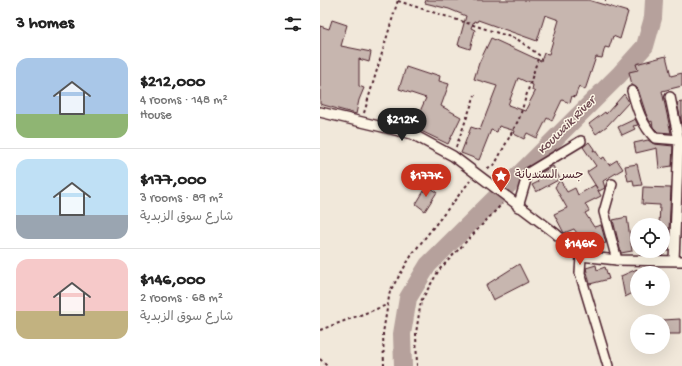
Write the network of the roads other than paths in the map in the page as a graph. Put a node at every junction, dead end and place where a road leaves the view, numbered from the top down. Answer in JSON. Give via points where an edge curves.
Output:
{"nodes":[{"id":1,"x":632,"y":92,"type":"dead end"},
{"id":2,"x":670,"y":97,"type":"dead end"},
{"id":3,"x":320,"y":112,"type":"edge"},
{"id":4,"x":679,"y":140,"type":"junction"},
{"id":5,"x":581,"y":141,"type":"dead end"},
{"id":6,"x":612,"y":184,"type":"dead end"},
{"id":7,"x":518,"y":207,"type":"junction"},
{"id":8,"x":581,"y":256,"type":"junction"},
{"id":9,"x":617,"y":260,"type":"junction"},
{"id":10,"x":678,"y":260,"type":"edge"},
{"id":11,"x":608,"y":366,"type":"edge"}],
"edges":[{"from":1,"to":4,"type":"street","via":[[639,117],[650,133],[655,138]]},
{"from":2,"to":4,"type":"street"},
{"from":3,"to":7,"type":"street","via":[[412,134],[452,156]]},
{"from":4,"to":10,"type":"street"},
{"from":5,"to":7,"type":"street","via":[[528,173]]},
{"from":6,"to":9,"type":"street","via":[[604,212]]},
{"from":7,"to":8,"type":"street","via":[[555,233]]},
{"from":8,"to":9,"type":"street"},
{"from":8,"to":11,"type":"street","via":[[580,273]]},
{"from":9,"to":10,"type":"street"}]}
